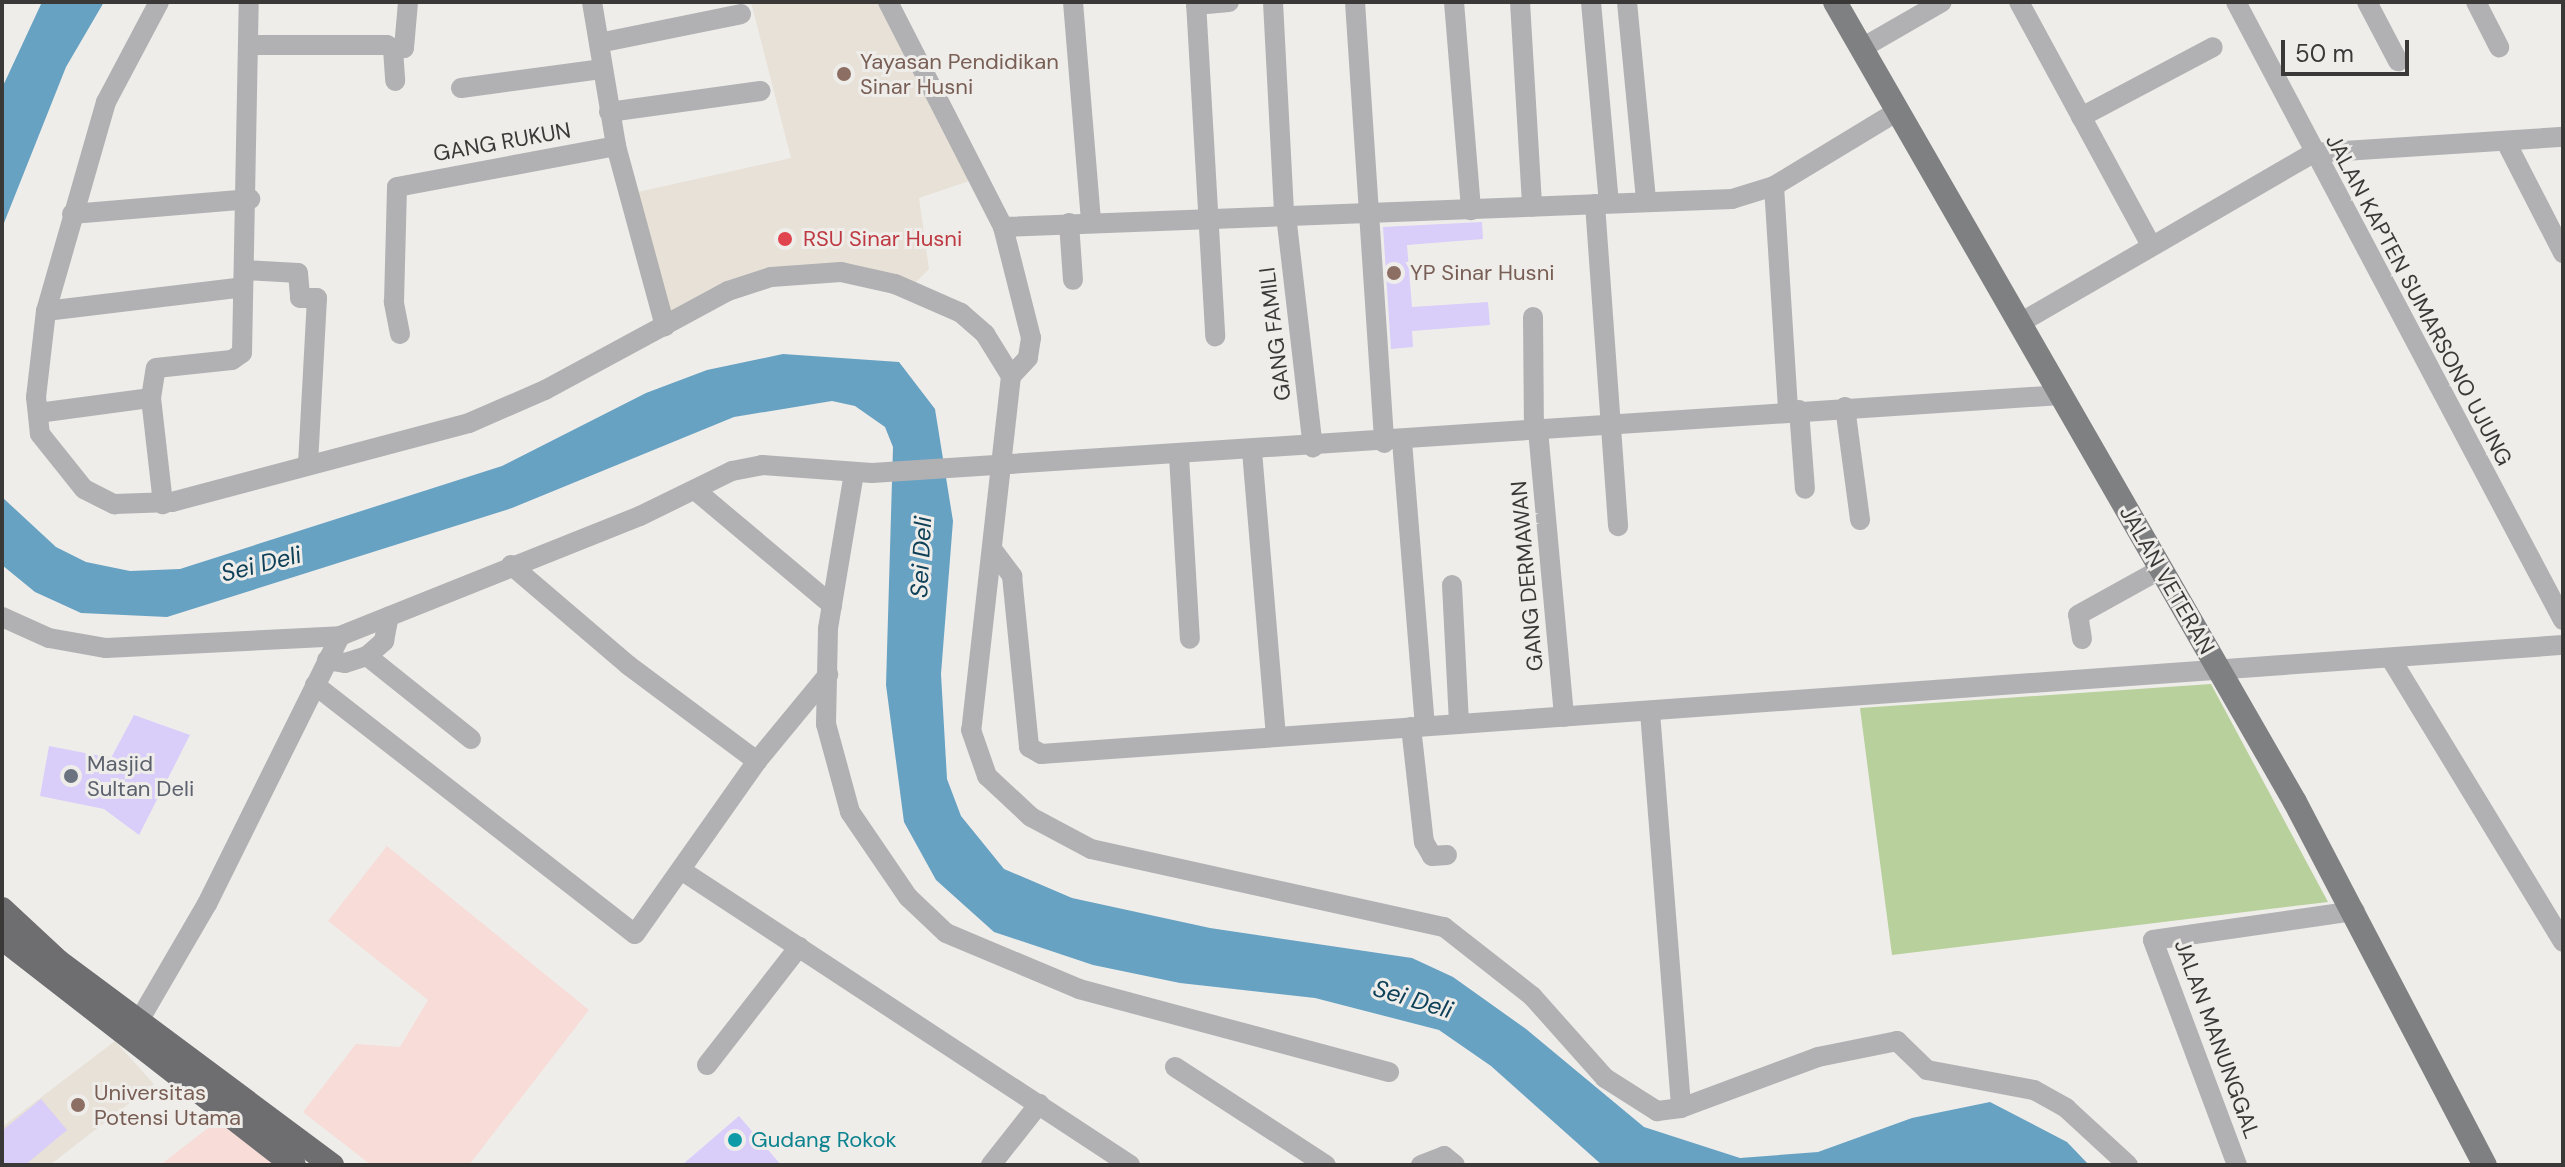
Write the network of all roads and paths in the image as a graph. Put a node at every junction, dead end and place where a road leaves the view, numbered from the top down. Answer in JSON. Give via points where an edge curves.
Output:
{"nodes":[{"id":1,"x":159,"y":2,"type":"edge"},
{"id":2,"x":249,"y":2,"type":"edge"},
{"id":3,"x":408,"y":2,"type":"edge"},
{"id":4,"x":592,"y":2,"type":"edge"},
{"id":5,"x":888,"y":2,"type":"edge"},
{"id":6,"x":1073,"y":2,"type":"edge"},
{"id":7,"x":1229,"y":2,"type":"edge"},
{"id":8,"x":1273,"y":2,"type":"edge"},
{"id":9,"x":1355,"y":2,"type":"edge"},
{"id":10,"x":1454,"y":2,"type":"edge"},
{"id":11,"x":1520,"y":2,"type":"edge"},
{"id":12,"x":1591,"y":2,"type":"edge"},
{"id":13,"x":1627,"y":2,"type":"edge"},
{"id":14,"x":1835,"y":2,"type":"edge"},
{"id":15,"x":1942,"y":2,"type":"edge"},
{"id":16,"x":2019,"y":2,"type":"edge"},
{"id":17,"x":2236,"y":2,"type":"edge"},
{"id":18,"x":2367,"y":2,"type":"edge"},
{"id":19,"x":2476,"y":2,"type":"edge"},
{"id":20,"x":1196,"y":3,"type":"edge"},
{"id":21,"x":741,"y":14,"type":"dead end"},
{"id":22,"x":599,"y":43,"type":"junction"},
{"id":23,"x":248,"y":45,"type":"junction"},
{"id":24,"x":2213,"y":47,"type":"dead end"},
{"id":25,"x":2499,"y":47,"type":"dead end"},
{"id":26,"x":1862,"y":48,"type":"junction"},
{"id":27,"x":393,"y":49,"type":"junction"},
{"id":28,"x":2398,"y":61,"type":"dead end"},
{"id":29,"x":601,"y":69,"type":"junction"},
{"id":30,"x":395,"y":81,"type":"dead end"},
{"id":31,"x":461,"y":88,"type":"dead end"},
{"id":32,"x":761,"y":91,"type":"dead end"},
{"id":33,"x":1898,"y":111,"type":"junction"},
{"id":34,"x":609,"y":112,"type":"junction"},
{"id":35,"x":2081,"y":117,"type":"junction"},
{"id":36,"x":2563,"y":137,"type":"edge"},
{"id":37,"x":2506,"y":142,"type":"junction"},
{"id":38,"x":616,"y":146,"type":"junction"},
{"id":39,"x":2313,"y":153,"type":"junction"},
{"id":40,"x":1774,"y":186,"type":"junction"},
{"id":41,"x":250,"y":199,"type":"junction"},
{"id":42,"x":1646,"y":200,"type":"junction"},
{"id":43,"x":1602,"y":203,"type":"junction"},
{"id":44,"x":1532,"y":207,"type":"junction"},
{"id":45,"x":1471,"y":210,"type":"junction"},
{"id":46,"x":72,"y":214,"type":"junction"},
{"id":47,"x":1205,"y":215,"type":"junction"},
{"id":48,"x":1285,"y":215,"type":"junction"},
{"id":49,"x":1370,"y":215,"type":"junction"},
{"id":50,"x":1091,"y":222,"type":"junction"},
{"id":51,"x":1069,"y":223,"type":"junction"},
{"id":52,"x":1003,"y":227,"type":"junction"},
{"id":53,"x":2151,"y":245,"type":"junction"},
{"id":54,"x":2563,"y":253,"type":"edge"},
{"id":55,"x":244,"y":279,"type":"junction"},
{"id":56,"x":1073,"y":280,"type":"dead end"},
{"id":57,"x":46,"y":311,"type":"junction"},
{"id":58,"x":1533,"y":317,"type":"dead end"},
{"id":59,"x":2020,"y":323,"type":"junction"},
{"id":60,"x":665,"y":326,"type":"junction"},
{"id":61,"x":400,"y":334,"type":"dead end"},
{"id":62,"x":1215,"y":336,"type":"dead end"},
{"id":63,"x":1011,"y":376,"type":"junction"},
{"id":64,"x":2061,"y":395,"type":"junction"},
{"id":65,"x":151,"y":398,"type":"junction"},
{"id":66,"x":1845,"y":407,"type":"junction"},
{"id":67,"x":1793,"y":410,"type":"junction"},
{"id":68,"x":38,"y":413,"type":"junction"},
{"id":69,"x":1612,"y":425,"type":"junction"},
{"id":70,"x":1536,"y":430,"type":"junction"},
{"id":71,"x":1393,"y":442,"type":"junction"},
{"id":72,"x":1313,"y":447,"type":"junction"},
{"id":73,"x":1252,"y":451,"type":"junction"},
{"id":74,"x":1179,"y":456,"type":"junction"},
{"id":75,"x":308,"y":462,"type":"junction"},
{"id":76,"x":1003,"y":463,"type":"junction"},
{"id":77,"x":863,"y":473,"type":"junction"},
{"id":78,"x":1805,"y":489,"type":"dead end"},
{"id":79,"x":695,"y":490,"type":"junction"},
{"id":80,"x":163,"y":504,"type":"junction"},
{"id":81,"x":1860,"y":520,"type":"dead end"},
{"id":82,"x":1618,"y":526,"type":"dead end"},
{"id":83,"x":992,"y":549,"type":"junction"},
{"id":84,"x":511,"y":565,"type":"junction"},
{"id":85,"x":2161,"y":569,"type":"junction"},
{"id":86,"x":1452,"y":585,"type":"dead end"},
{"id":87,"x":832,"y":605,"type":"junction"},
{"id":88,"x":389,"y":616,"type":"junction"},
{"id":89,"x":2,"y":617,"type":"edge"},
{"id":90,"x":2563,"y":620,"type":"edge"},
{"id":91,"x":340,"y":636,"type":"junction"},
{"id":92,"x":1190,"y":639,"type":"dead end"},
{"id":93,"x":2082,"y":639,"type":"dead end"},
{"id":94,"x":2563,"y":645,"type":"edge"},
{"id":95,"x":367,"y":656,"type":"junction"},
{"id":96,"x":2391,"y":659,"type":"junction"},
{"id":97,"x":327,"y":660,"type":"junction"},
{"id":98,"x":2220,"y":672,"type":"junction"},
{"id":99,"x":828,"y":675,"type":"junction"},
{"id":100,"x":315,"y":685,"type":"junction"},
{"id":101,"x":1650,"y":712,"type":"junction"},
{"id":102,"x":1564,"y":717,"type":"junction"},
{"id":103,"x":1459,"y":724,"type":"junction"},
{"id":104,"x":1418,"y":727,"type":"junction"},
{"id":105,"x":1276,"y":737,"type":"junction"},
{"id":106,"x":471,"y":739,"type":"dead end"},
{"id":107,"x":757,"y":761,"type":"junction"},
{"id":108,"x":1447,"y":855,"type":"dead end"},
{"id":109,"x":684,"y":872,"type":"junction"},
{"id":110,"x":2,"y":909,"type":"edge"},
{"id":111,"x":2355,"y":911,"type":"junction"},
{"id":112,"x":2,"y":938,"type":"edge"},
{"id":113,"x":2563,"y":942,"type":"edge"},
{"id":114,"x":799,"y":947,"type":"junction"},
{"id":115,"x":140,"y":1019,"type":"junction"},
{"id":116,"x":707,"y":1065,"type":"dead end"},
{"id":117,"x":1175,"y":1067,"type":"dead end"},
{"id":118,"x":1389,"y":1072,"type":"dead end"},
{"id":119,"x":1039,"y":1104,"type":"junction"},
{"id":120,"x":1681,"y":1108,"type":"junction"},
{"id":121,"x":294,"y":1165,"type":"edge"},
{"id":122,"x":332,"y":1165,"type":"edge"},
{"id":123,"x":991,"y":1165,"type":"edge"},
{"id":124,"x":1130,"y":1165,"type":"edge"},
{"id":125,"x":1326,"y":1165,"type":"edge"},
{"id":126,"x":1421,"y":1165,"type":"edge"},
{"id":127,"x":1455,"y":1165,"type":"edge"},
{"id":128,"x":2128,"y":1165,"type":"edge"},
{"id":129,"x":2237,"y":1165,"type":"edge"},
{"id":130,"x":2485,"y":1165,"type":"edge"}],
"edges":[{"from":1,"to":46,"type":"street","via":[[106,102]]},
{"from":2,"to":23,"type":"street"},
{"from":3,"to":27,"type":"street","via":[[404,48]]},
{"from":4,"to":22,"type":"street"},
{"from":5,"to":52,"type":"street"},
{"from":6,"to":50,"type":"street"},
{"from":7,"to":20,"type":"street"},
{"from":8,"to":48,"type":"street","name":"GANG FAMILI"},
{"from":9,"to":49,"type":"street"},
{"from":10,"to":45,"type":"street"},
{"from":11,"to":44,"type":"street"},
{"from":12,"to":43,"type":"street"},
{"from":13,"to":42,"type":"street"},
{"from":14,"to":26,"type":"main road","name":"JALAN VETERAN"},
{"from":15,"to":26,"type":"street"},
{"from":16,"to":35,"type":"street"},
{"from":17,"to":39,"type":"street","name":"JALAN KAPTEN SUMARSONO UJUNG"},
{"from":18,"to":28,"type":"street"},
{"from":19,"to":25,"type":"street"},
{"from":20,"to":47,"type":"street"},
{"from":21,"to":22,"type":"street"},
{"from":22,"to":29,"type":"street"},
{"from":23,"to":27,"type":"street"},
{"from":23,"to":41,"type":"street"},
{"from":24,"to":35,"type":"street"},
{"from":26,"to":33,"type":"main road","name":"JALAN VETERAN"},
{"from":27,"to":30,"type":"street"},
{"from":29,"to":31,"type":"street"},
{"from":29,"to":34,"type":"street"},
{"from":32,"to":34,"type":"street"},
{"from":33,"to":40,"type":"street"},
{"from":33,"to":59,"type":"main road","name":"JALAN VETERAN"},
{"from":34,"to":38,"type":"street"},
{"from":35,"to":53,"type":"street"},
{"from":36,"to":37,"type":"street"},
{"from":37,"to":39,"type":"street"},
{"from":37,"to":54,"type":"street"},
{"from":38,"to":60,"type":"street"},
{"from":38,"to":61,"type":"street","name":"GANG RUKUN","via":[[397,187],[394,302]]},
{"from":39,"to":53,"type":"street"},
{"from":39,"to":90,"type":"street","name":"JALAN KAPTEN SUMARSONO UJUNG"},
{"from":40,"to":42,"type":"street","via":[[1732,199]]},
{"from":40,"to":67,"type":"street"},
{"from":41,"to":46,"type":"street"},
{"from":41,"to":55,"type":"street"},
{"from":42,"to":43,"type":"street"},
{"from":43,"to":44,"type":"street"},
{"from":43,"to":69,"type":"street"},
{"from":44,"to":45,"type":"street"},
{"from":45,"to":49,"type":"street"},
{"from":46,"to":57,"type":"street"},
{"from":47,"to":48,"type":"street"},
{"from":47,"to":50,"type":"street"},
{"from":47,"to":62,"type":"street"},
{"from":48,"to":49,"type":"street"},
{"from":48,"to":72,"type":"street","name":"GANG FAMILI"},
{"from":49,"to":71,"type":"street"},
{"from":50,"to":51,"type":"street"},
{"from":51,"to":52,"type":"street"},
{"from":51,"to":56,"type":"street"},
{"from":52,"to":63,"type":"street","via":[[1031,338],[1028,358]]},
{"from":53,"to":59,"type":"street"},
{"from":55,"to":57,"type":"street"},
{"from":55,"to":65,"type":"street","via":[[242,353],[232,360],[156,368]]},
{"from":55,"to":75,"type":"street","via":[[298,273],[300,298],[317,298]]},
{"from":57,"to":68,"type":"street"},
{"from":58,"to":70,"type":"street","name":"GANG DERMAWAN"},
{"from":59,"to":64,"type":"main road","name":"JALAN VETERAN"},
{"from":60,"to":63,"type":"street","via":[[728,291],[771,277],[841,272],[895,284],[961,313],[985,334]]},
{"from":60,"to":75,"type":"street","via":[[469,423]]},
{"from":63,"to":76,"type":"street"},
{"from":64,"to":66,"type":"street"},
{"from":64,"to":85,"type":"main road","name":"JALAN VETERAN"},
{"from":65,"to":68,"type":"street"},
{"from":65,"to":80,"type":"street"},
{"from":66,"to":67,"type":"street"},
{"from":66,"to":81,"type":"street"},
{"from":67,"to":69,"type":"street"},
{"from":67,"to":78,"type":"street"},
{"from":68,"to":80,"type":"street","via":[[40,434],[84,489],[114,504]]},
{"from":69,"to":70,"type":"street"},
{"from":69,"to":82,"type":"street"},
{"from":70,"to":71,"type":"street"},
{"from":70,"to":102,"type":"street","name":"GANG DERMAWAN"},
{"from":71,"to":72,"type":"street"},
{"from":71,"to":104,"type":"street"},
{"from":72,"to":73,"type":"street"},
{"from":73,"to":74,"type":"street"},
{"from":73,"to":105,"type":"street"},
{"from":74,"to":76,"type":"street"},
{"from":74,"to":92,"type":"street"},
{"from":75,"to":80,"type":"street"},
{"from":76,"to":77,"type":"street"},
{"from":76,"to":83,"type":"street"},
{"from":77,"to":79,"type":"street","via":[[762,465]]},
{"from":77,"to":87,"type":"street"},
{"from":79,"to":84,"type":"street"},
{"from":79,"to":87,"type":"street"},
{"from":83,"to":105,"type":"street","via":[[1012,576],[1032,751]]},
{"from":83,"to":120,"type":"street","via":[[971,730],[987,776],[1006,798],[1091,849],[1444,927],[1532,996],[1605,1078],[1657,1111]]},
{"from":84,"to":88,"type":"street"},
{"from":84,"to":107,"type":"street","via":[[628,665]]},
{"from":85,"to":93,"type":"street","via":[[2078,615]]},
{"from":85,"to":98,"type":"main road","name":"JALAN VETERAN"},
{"from":86,"to":103,"type":"street"},
{"from":87,"to":99,"type":"street"},
{"from":88,"to":91,"type":"street"},
{"from":88,"to":95,"type":"street","via":[[384,641]]},
{"from":89,"to":91,"type":"street","via":[[49,638],[106,648]]},
{"from":91,"to":97,"type":"street"},
{"from":94,"to":96,"type":"street"},
{"from":95,"to":97,"type":"street","via":[[345,663]]},
{"from":95,"to":106,"type":"street"},
{"from":96,"to":98,"type":"street"},
{"from":96,"to":113,"type":"street"},
{"from":97,"to":100,"type":"street"},
{"from":98,"to":101,"type":"street"},
{"from":98,"to":111,"type":"main road","name":"JALAN VETERAN"},
{"from":99,"to":107,"type":"street"},
{"from":99,"to":118,"type":"street","via":[[826,724],[850,812],[878,861],[946,933],[1079,989]]},
{"from":100,"to":109,"type":"street","via":[[635,934]]},
{"from":100,"to":115,"type":"street","via":[[207,904]]},
{"from":101,"to":102,"type":"street"},
{"from":101,"to":120,"type":"street"},
{"from":102,"to":103,"type":"street"},
{"from":103,"to":104,"type":"street"},
{"from":104,"to":105,"type":"street"},
{"from":104,"to":108,"type":"street","via":[[1424,842],[1432,856]]},
{"from":107,"to":109,"type":"street"},
{"from":109,"to":114,"type":"street"},
{"from":110,"to":115,"type":"highway","via":[[58,961]]},
{"from":111,"to":129,"type":"street","name":"JALAN MANUNGGAL","via":[[2153,940]]},
{"from":111,"to":130,"type":"main road","name":"JALAN VETERAN"},
{"from":112,"to":121,"type":"highway"},
{"from":114,"to":116,"type":"street"},
{"from":114,"to":119,"type":"street"},
{"from":115,"to":122,"type":"highway"},
{"from":117,"to":125,"type":"street"},
{"from":119,"to":123,"type":"street"},
{"from":119,"to":124,"type":"street"},
{"from":120,"to":128,"type":"street","via":[[1818,1057],[1897,1041],[1927,1070],[2034,1090],[2066,1108]]},
{"from":126,"to":127,"type":"street","via":[[1444,1156]]}]}
